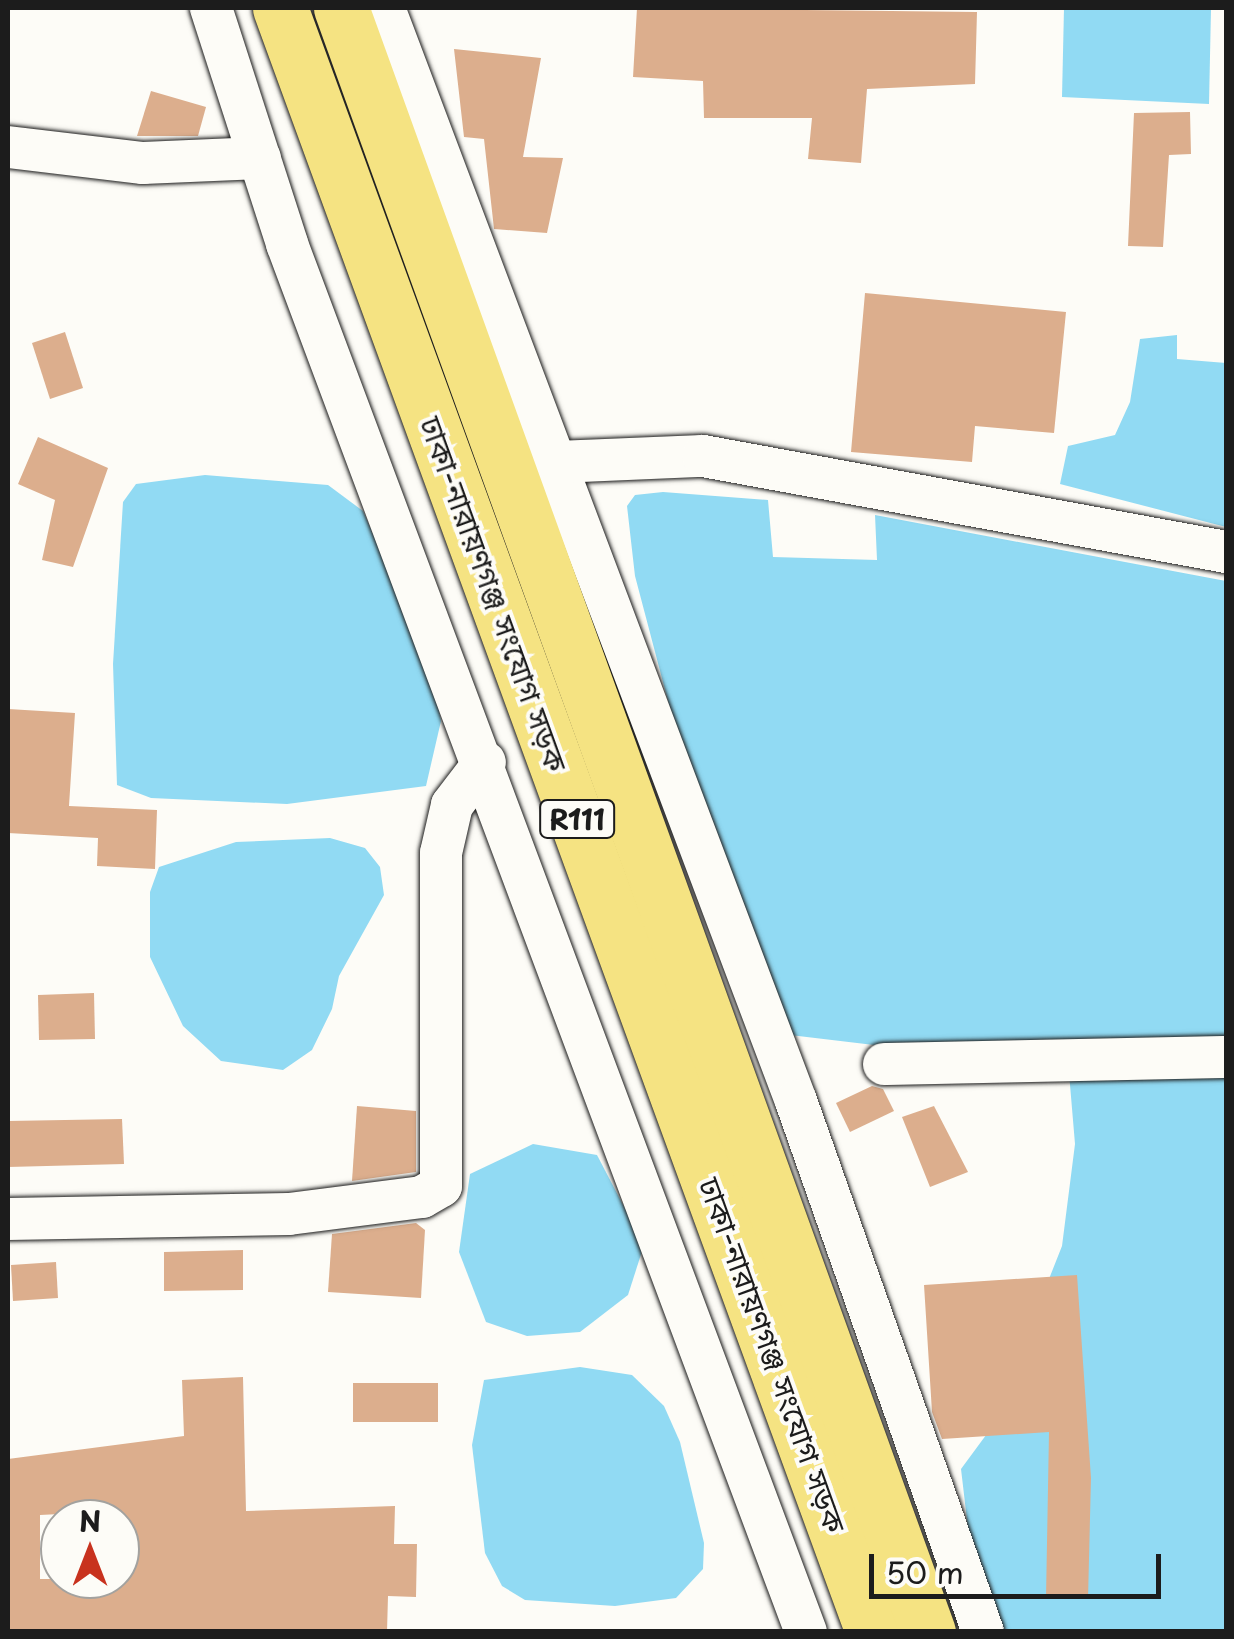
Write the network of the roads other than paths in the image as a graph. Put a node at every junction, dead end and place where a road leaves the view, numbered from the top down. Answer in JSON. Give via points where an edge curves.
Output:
{"nodes":[{"id":1,"x":211,"y":8,"type":"edge"},
{"id":2,"x":280,"y":8,"type":"edge"},
{"id":3,"x":341,"y":8,"type":"edge"},
{"id":4,"x":384,"y":8,"type":"edge"},
{"id":5,"x":8,"y":147,"type":"edge"},
{"id":6,"x":260,"y":158,"type":"junction"},
{"id":7,"x":557,"y":462,"type":"junction"},
{"id":8,"x":1226,"y":552,"type":"edge"},
{"id":9,"x":485,"y":762,"type":"junction"},
{"id":10,"x":1226,"y":1057,"type":"edge"},
{"id":11,"x":884,"y":1064,"type":"dead end"},
{"id":12,"x":8,"y":1220,"type":"edge"},
{"id":13,"x":806,"y":1632,"type":"edge"},
{"id":14,"x":873,"y":1632,"type":"edge"},
{"id":15,"x":928,"y":1632,"type":"edge"},
{"id":16,"x":983,"y":1632,"type":"edge"}],
"edges":[{"from":1,"to":6,"type":"street"},
{"from":2,"to":14,"type":"main road","name":"ঢাকা-নারায়ণগঞ্জ সংযোগ সড়ক","number":"R111"},
{"from":3,"to":15,"type":"main road","name":"ঢাকা-নারায়ণগঞ্জ সংযোগ সড়ক","number":"R111"},
{"from":4,"to":7,"type":"street"},
{"from":5,"to":6,"type":"street","via":[[143,163]]},
{"from":6,"to":9,"type":"street"},
{"from":7,"to":8,"type":"street","via":[[703,456]]},
{"from":7,"to":16,"type":"street"},
{"from":9,"to":12,"type":"street","via":[[452,805],[441,853],[441,1186],[422,1197],[289,1214]]},
{"from":9,"to":13,"type":"street"},
{"from":10,"to":11,"type":"street"}]}
